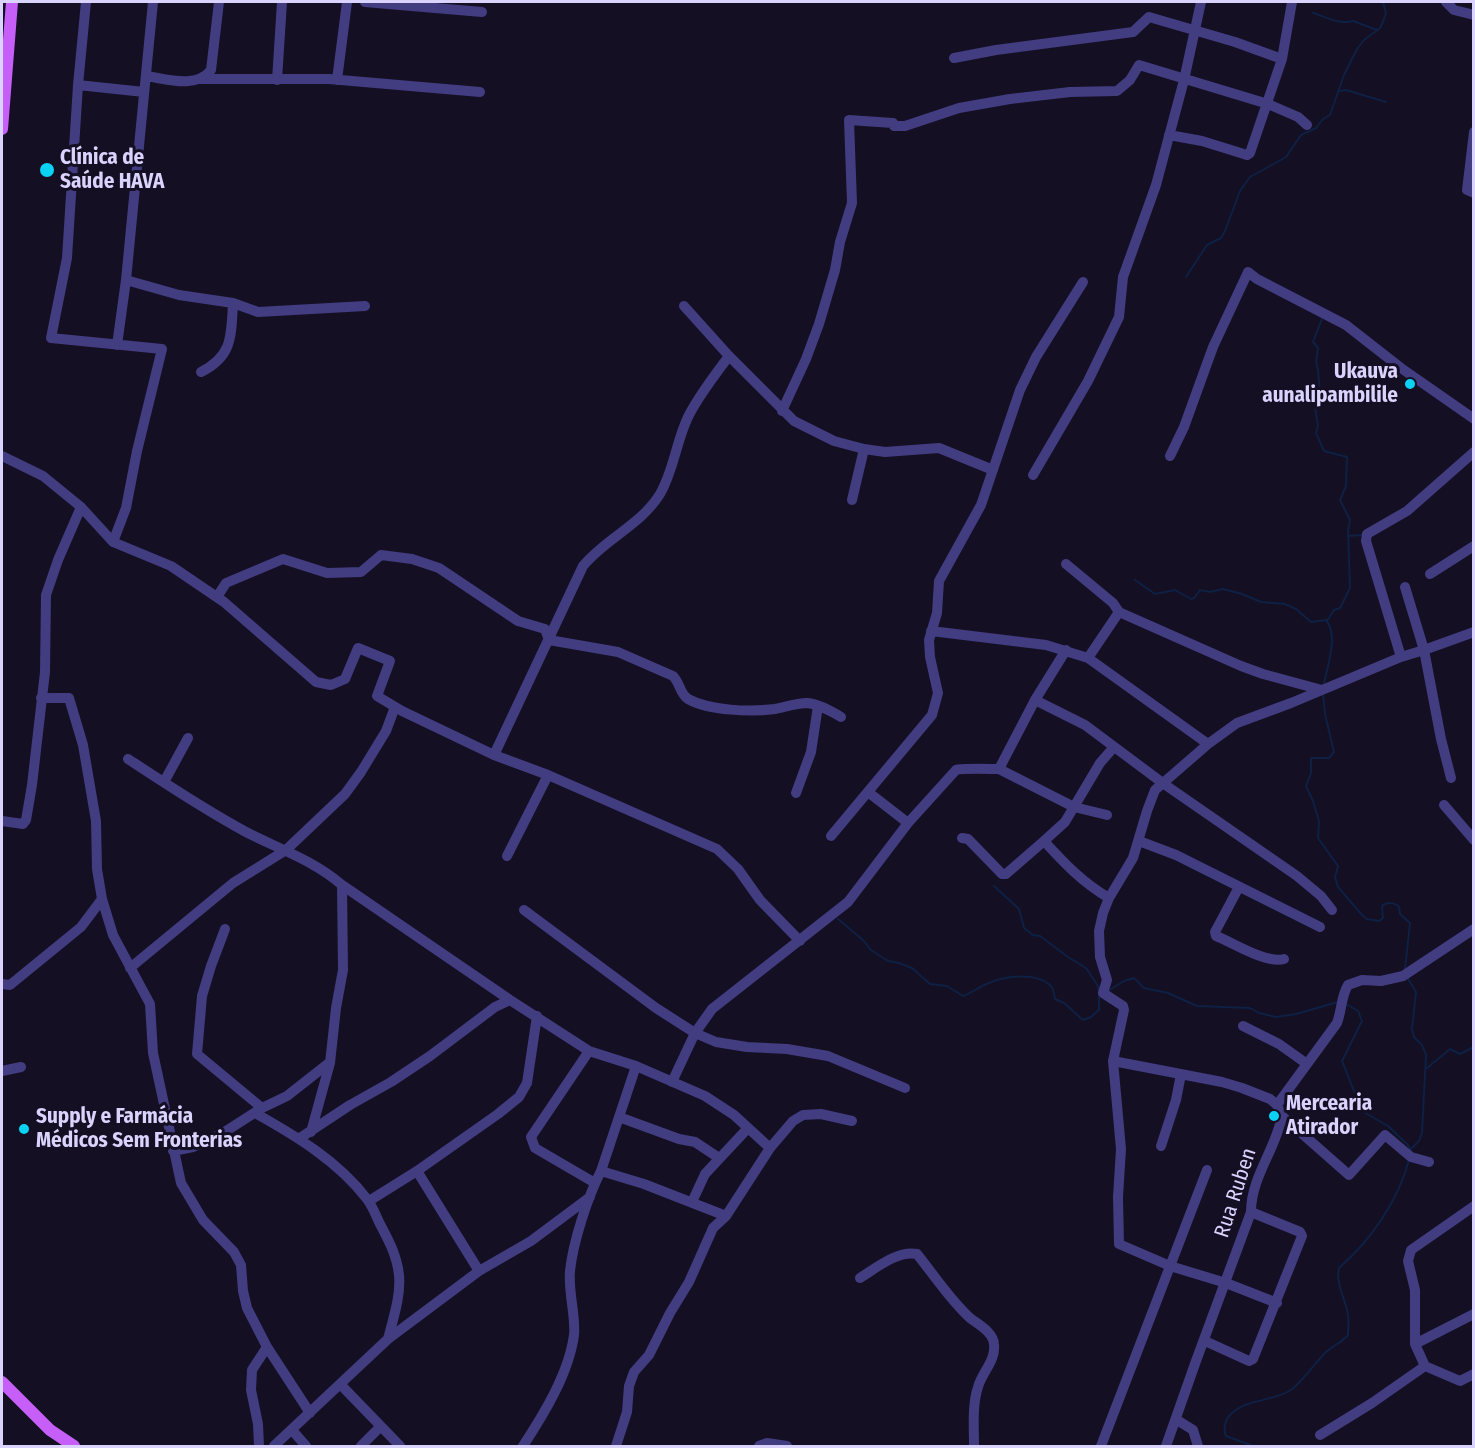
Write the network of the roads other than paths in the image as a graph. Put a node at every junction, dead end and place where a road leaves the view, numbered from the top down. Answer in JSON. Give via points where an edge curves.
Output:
{"nodes":[{"id":1,"x":12,"y":2,"type":"edge"},
{"id":2,"x":86,"y":2,"type":"edge"},
{"id":3,"x":153,"y":2,"type":"edge"},
{"id":4,"x":219,"y":2,"type":"edge"},
{"id":5,"x":282,"y":2,"type":"edge"},
{"id":6,"x":347,"y":2,"type":"edge"},
{"id":7,"x":365,"y":2,"type":"edge"},
{"id":8,"x":1201,"y":2,"type":"edge"},
{"id":9,"x":1292,"y":2,"type":"edge"},
{"id":10,"x":1446,"y":2,"type":"edge"},
{"id":11,"x":482,"y":12,"type":"dead end"},
{"id":12,"x":1473,"y":15,"type":"edge"},
{"id":13,"x":1196,"y":31,"type":"junction"},
{"id":14,"x":954,"y":58,"type":"dead end"},
{"id":15,"x":1282,"y":58,"type":"junction"},
{"id":16,"x":3,"y":76,"type":"edge"},
{"id":17,"x":146,"y":76,"type":"junction"},
{"id":18,"x":199,"y":79,"type":"junction"},
{"id":19,"x":277,"y":80,"type":"junction"},
{"id":20,"x":337,"y":80,"type":"junction"},
{"id":21,"x":1185,"y":80,"type":"junction"},
{"id":22,"x":78,"y":85,"type":"junction"},
{"id":23,"x":144,"y":92,"type":"junction"},
{"id":24,"x":480,"y":92,"type":"dead end"},
{"id":25,"x":1268,"y":104,"type":"junction"},
{"id":26,"x":1307,"y":125,"type":"dead end"},
{"id":27,"x":2,"y":129,"type":"edge"},
{"id":28,"x":1473,"y":132,"type":"edge"},
{"id":29,"x":1168,"y":135,"type":"junction"},
{"id":30,"x":1473,"y":193,"type":"edge"},
{"id":31,"x":126,"y":280,"type":"junction"},
{"id":32,"x":1083,"y":282,"type":"dead end"},
{"id":33,"x":233,"y":303,"type":"junction"},
{"id":34,"x":365,"y":306,"type":"dead end"},
{"id":35,"x":684,"y":306,"type":"dead end"},
{"id":36,"x":117,"y":345,"type":"junction"},
{"id":37,"x":729,"y":356,"type":"junction"},
{"id":38,"x":201,"y":372,"type":"dead end"},
{"id":39,"x":782,"y":411,"type":"junction"},
{"id":40,"x":1473,"y":419,"type":"edge"},
{"id":41,"x":864,"y":449,"type":"junction"},
{"id":42,"x":1473,"y":452,"type":"edge"},
{"id":43,"x":2,"y":456,"type":"edge"},
{"id":44,"x":1170,"y":456,"type":"dead end"},
{"id":45,"x":993,"y":470,"type":"junction"},
{"id":46,"x":1033,"y":475,"type":"dead end"},
{"id":47,"x":852,"y":500,"type":"dead end"},
{"id":48,"x":81,"y":507,"type":"junction"},
{"id":49,"x":113,"y":542,"type":"junction"},
{"id":50,"x":1473,"y":546,"type":"edge"},
{"id":51,"x":1066,"y":564,"type":"dead end"},
{"id":52,"x":1430,"y":574,"type":"dead end"},
{"id":53,"x":1405,"y":587,"type":"dead end"},
{"id":54,"x":217,"y":597,"type":"junction"},
{"id":55,"x":1119,"y":612,"type":"junction"},
{"id":56,"x":931,"y":631,"type":"junction"},
{"id":57,"x":1473,"y":632,"type":"edge"},
{"id":58,"x":549,"y":640,"type":"junction"},
{"id":59,"x":1066,"y":650,"type":"junction"},
{"id":60,"x":1424,"y":650,"type":"junction"},
{"id":61,"x":1088,"y":657,"type":"junction"},
{"id":62,"x":1401,"y":657,"type":"junction"},
{"id":63,"x":1322,"y":690,"type":"junction"},
{"id":64,"x":41,"y":698,"type":"junction"},
{"id":65,"x":1035,"y":700,"type":"junction"},
{"id":66,"x":818,"y":706,"type":"junction"},
{"id":67,"x":395,"y":707,"type":"junction"},
{"id":68,"x":841,"y":717,"type":"dead end"},
{"id":69,"x":188,"y":738,"type":"dead end"},
{"id":70,"x":1208,"y":744,"type":"junction"},
{"id":71,"x":1114,"y":747,"type":"junction"},
{"id":72,"x":494,"y":754,"type":"junction"},
{"id":73,"x":128,"y":759,"type":"dead end"},
{"id":74,"x":999,"y":769,"type":"junction"},
{"id":75,"x":548,"y":775,"type":"junction"},
{"id":76,"x":1451,"y":778,"type":"dead end"},
{"id":77,"x":164,"y":782,"type":"junction"},
{"id":78,"x":1164,"y":784,"type":"junction"},
{"id":79,"x":868,"y":792,"type":"junction"},
{"id":80,"x":795,"y":793,"type":"dead end"},
{"id":81,"x":1444,"y":805,"type":"dead end"},
{"id":82,"x":1074,"y":807,"type":"junction"},
{"id":83,"x":1107,"y":815,"type":"dead end"},
{"id":84,"x":2,"y":820,"type":"edge"},
{"id":85,"x":908,"y":823,"type":"junction"},
{"id":86,"x":831,"y":837,"type":"dead end"},
{"id":87,"x":962,"y":838,"type":"dead end"},
{"id":88,"x":1473,"y":840,"type":"edge"},
{"id":89,"x":1044,"y":841,"type":"junction"},
{"id":90,"x":1139,"y":841,"type":"junction"},
{"id":91,"x":286,"y":850,"type":"junction"},
{"id":92,"x":507,"y":856,"type":"dead end"},
{"id":93,"x":342,"y":885,"type":"junction"},
{"id":94,"x":1239,"y":886,"type":"junction"},
{"id":95,"x":1108,"y":898,"type":"junction"},
{"id":96,"x":102,"y":899,"type":"junction"},
{"id":97,"x":524,"y":910,"type":"dead end"},
{"id":98,"x":1332,"y":910,"type":"dead end"},
{"id":99,"x":1320,"y":927,"type":"dead end"},
{"id":100,"x":225,"y":929,"type":"dead end"},
{"id":101,"x":1473,"y":929,"type":"edge"},
{"id":102,"x":800,"y":941,"type":"junction"},
{"id":103,"x":1284,"y":959,"type":"dead end"},
{"id":104,"x":130,"y":968,"type":"junction"},
{"id":105,"x":2,"y":984,"type":"edge"},
{"id":106,"x":510,"y":1000,"type":"junction"},
{"id":107,"x":537,"y":1016,"type":"junction"},
{"id":108,"x":1243,"y":1026,"type":"dead end"},
{"id":109,"x":695,"y":1033,"type":"junction"},
{"id":110,"x":590,"y":1051,"type":"junction"},
{"id":111,"x":1113,"y":1061,"type":"junction"},
{"id":112,"x":330,"y":1063,"type":"junction"},
{"id":113,"x":1307,"y":1065,"type":"junction"},
{"id":114,"x":636,"y":1066,"type":"junction"},
{"id":115,"x":21,"y":1067,"type":"dead end"},
{"id":116,"x":2,"y":1071,"type":"edge"},
{"id":117,"x":1182,"y":1074,"type":"junction"},
{"id":118,"x":672,"y":1082,"type":"junction"},
{"id":119,"x":905,"y":1088,"type":"dead end"},
{"id":120,"x":1277,"y":1105,"type":"junction"},
{"id":121,"x":258,"y":1110,"type":"junction"},
{"id":122,"x":1282,"y":1116,"type":"junction"},
{"id":123,"x":619,"y":1117,"type":"junction"},
{"id":124,"x":852,"y":1121,"type":"dead end"},
{"id":125,"x":748,"y":1128,"type":"junction"},
{"id":126,"x":311,"y":1132,"type":"junction"},
{"id":127,"x":300,"y":1138,"type":"junction"},
{"id":128,"x":1161,"y":1146,"type":"dead end"},
{"id":129,"x":770,"y":1148,"type":"junction"},
{"id":130,"x":173,"y":1151,"type":"junction"},
{"id":131,"x":719,"y":1158,"type":"junction"},
{"id":132,"x":1429,"y":1162,"type":"dead end"},
{"id":133,"x":1207,"y":1170,"type":"dead end"},
{"id":134,"x":601,"y":1171,"type":"junction"},
{"id":135,"x":417,"y":1172,"type":"junction"},
{"id":136,"x":595,"y":1183,"type":"junction"},
{"id":137,"x":590,"y":1197,"type":"junction"},
{"id":138,"x":369,"y":1201,"type":"junction"},
{"id":139,"x":692,"y":1202,"type":"junction"},
{"id":140,"x":1473,"y":1206,"type":"edge"},
{"id":141,"x":1251,"y":1212,"type":"junction"},
{"id":142,"x":726,"y":1216,"type":"junction"},
{"id":143,"x":1170,"y":1266,"type":"junction"},
{"id":144,"x":479,"y":1271,"type":"junction"},
{"id":145,"x":860,"y":1278,"type":"dead end"},
{"id":146,"x":1226,"y":1283,"type":"junction"},
{"id":147,"x":1277,"y":1303,"type":"junction"},
{"id":148,"x":1473,"y":1314,"type":"edge"},
{"id":149,"x":388,"y":1339,"type":"junction"},
{"id":150,"x":1205,"y":1341,"type":"junction"},
{"id":151,"x":1415,"y":1344,"type":"junction"},
{"id":152,"x":267,"y":1347,"type":"junction"},
{"id":153,"x":1425,"y":1366,"type":"junction"},
{"id":154,"x":1473,"y":1374,"type":"edge"},
{"id":155,"x":2,"y":1382,"type":"edge"},
{"id":156,"x":340,"y":1384,"type":"junction"},
{"id":157,"x":310,"y":1413,"type":"junction"},
{"id":158,"x":1177,"y":1420,"type":"junction"},
{"id":159,"x":380,"y":1427,"type":"junction"},
{"id":160,"x":292,"y":1430,"type":"junction"},
{"id":161,"x":1320,"y":1435,"type":"dead end"},
{"id":162,"x":74,"y":1446,"type":"edge"},
{"id":163,"x":259,"y":1446,"type":"edge"},
{"id":164,"x":274,"y":1446,"type":"edge"},
{"id":165,"x":306,"y":1446,"type":"edge"},
{"id":166,"x":361,"y":1446,"type":"edge"},
{"id":167,"x":400,"y":1446,"type":"edge"},
{"id":168,"x":523,"y":1446,"type":"edge"},
{"id":169,"x":616,"y":1446,"type":"edge"},
{"id":170,"x":759,"y":1446,"type":"edge"},
{"id":171,"x":787,"y":1446,"type":"edge"},
{"id":172,"x":974,"y":1446,"type":"edge"},
{"id":173,"x":1101,"y":1446,"type":"edge"},
{"id":174,"x":1166,"y":1446,"type":"edge"},
{"id":175,"x":1198,"y":1446,"type":"edge"}],
"edges":[{"from":1,"to":16,"type":"main road"},
{"from":2,"to":22,"type":"street"},
{"from":3,"to":17,"type":"street"},
{"from":4,"to":18,"type":"street","via":[[211,70]]},
{"from":5,"to":19,"type":"street"},
{"from":6,"to":20,"type":"street"},
{"from":7,"to":11,"type":"street"},
{"from":8,"to":13,"type":"street"},
{"from":9,"to":15,"type":"street"},
{"from":10,"to":12,"type":"street","via":[[1454,10]]},
{"from":13,"to":14,"type":"street","via":[[1149,17],[1133,32]]},
{"from":13,"to":15,"type":"street"},
{"from":13,"to":21,"type":"street"},
{"from":15,"to":25,"type":"street"},
{"from":16,"to":27,"type":"main road"},
{"from":17,"to":18,"type":"street","via":[[186,82]]},
{"from":17,"to":23,"type":"street"},
{"from":18,"to":19,"type":"street"},
{"from":19,"to":20,"type":"street"},
{"from":20,"to":24,"type":"street"},
{"from":21,"to":25,"type":"street"},
{"from":21,"to":29,"type":"street"},
{"from":21,"to":39,"type":"street","via":[[1139,65],[1117,91],[1010,99],[959,108],[905,126],[849,120],[852,203],[819,324]]},
{"from":22,"to":23,"type":"street"},
{"from":22,"to":36,"type":"street","via":[[67,258],[51,338]]},
{"from":23,"to":31,"type":"street"},
{"from":25,"to":26,"type":"street"},
{"from":25,"to":29,"type":"street","via":[[1247,155]]},
{"from":28,"to":30,"type":"street","via":[[1467,190]]},
{"from":29,"to":46,"type":"street","via":[[1156,185],[1124,277],[1119,317],[1088,381]]},
{"from":31,"to":33,"type":"street","via":[[179,295]]},
{"from":31,"to":36,"type":"street"},
{"from":32,"to":45,"type":"street","via":[[1020,390]]},
{"from":33,"to":34,"type":"street","via":[[258,312]]},
{"from":33,"to":38,"type":"street","via":[[228,348],[214,366]]},
{"from":35,"to":37,"type":"street"},
{"from":36,"to":49,"type":"street","via":[[162,349],[126,508]]},
{"from":37,"to":39,"type":"street"},
{"from":37,"to":58,"type":"street","via":[[688,418],[660,494],[646,512],[595,551],[583,566]]},
{"from":39,"to":41,"type":"street","via":[[834,441]]},
{"from":40,"to":44,"type":"street","via":[[1346,325],[1248,272]]},
{"from":41,"to":45,"type":"street","via":[[885,452],[939,448]]},
{"from":41,"to":47,"type":"street"},
{"from":42,"to":62,"type":"street","via":[[1407,511],[1367,534]]},
{"from":43,"to":48,"type":"street","via":[[44,476]]},
{"from":45,"to":56,"type":"street","via":[[981,505],[939,581],[937,614]]},
{"from":48,"to":49,"type":"street"},
{"from":48,"to":64,"type":"street","via":[[46,595]]},
{"from":49,"to":54,"type":"street","via":[[171,566]]},
{"from":50,"to":52,"type":"street"},
{"from":51,"to":55,"type":"street"},
{"from":53,"to":60,"type":"street"},
{"from":54,"to":58,"type":"street","via":[[226,584],[283,558],[327,573],[361,572],[381,555],[412,559],[439,568],[518,621],[545,629]]},
{"from":54,"to":67,"type":"street","via":[[316,682],[332,685],[345,679],[358,648],[390,661],[377,696]]},
{"from":55,"to":61,"type":"street"},
{"from":55,"to":63,"type":"street","via":[[1241,666]]},
{"from":56,"to":59,"type":"street"},
{"from":56,"to":79,"type":"street","via":[[936,706],[929,721]]},
{"from":57,"to":60,"type":"street"},
{"from":58,"to":66,"type":"street","via":[[618,652],[673,676],[682,694],[708,705],[748,711],[805,703]]},
{"from":58,"to":72,"type":"street"},
{"from":59,"to":61,"type":"street"},
{"from":59,"to":65,"type":"street"},
{"from":60,"to":62,"type":"street"},
{"from":60,"to":76,"type":"street"},
{"from":61,"to":70,"type":"street"},
{"from":62,"to":63,"type":"street"},
{"from":63,"to":70,"type":"street","via":[[1237,723]]},
{"from":64,"to":84,"type":"street","via":[[26,820],[23,824]]},
{"from":64,"to":96,"type":"street","via":[[69,698],[75,714],[96,821]]},
{"from":65,"to":71,"type":"street","via":[[1085,725]]},
{"from":65,"to":74,"type":"street"},
{"from":66,"to":68,"type":"street"},
{"from":66,"to":80,"type":"street","via":[[811,752]]},
{"from":67,"to":72,"type":"street"},
{"from":67,"to":91,"type":"street","via":[[386,731],[345,794]]},
{"from":69,"to":77,"type":"street"},
{"from":70,"to":78,"type":"street"},
{"from":71,"to":78,"type":"street"},
{"from":71,"to":82,"type":"street"},
{"from":72,"to":75,"type":"street"},
{"from":73,"to":77,"type":"street"},
{"from":74,"to":82,"type":"street"},
{"from":74,"to":85,"type":"street","via":[[961,768]]},
{"from":75,"to":92,"type":"street"},
{"from":75,"to":102,"type":"street","via":[[717,849]]},
{"from":77,"to":91,"type":"street","via":[[245,832]]},
{"from":78,"to":90,"type":"street","via":[[1151,799]]},
{"from":78,"to":98,"type":"street","via":[[1297,876]]},
{"from":79,"to":85,"type":"street"},
{"from":79,"to":86,"type":"street"},
{"from":81,"to":88,"type":"street"},
{"from":82,"to":83,"type":"street"},
{"from":82,"to":89,"type":"street","via":[[1065,822]]},
{"from":85,"to":102,"type":"street","via":[[848,902]]},
{"from":87,"to":89,"type":"street","via":[[968,839],[1002,874]]},
{"from":89,"to":95,"type":"street","via":[[1075,874]]},
{"from":90,"to":94,"type":"street"},
{"from":90,"to":95,"type":"street"},
{"from":91,"to":93,"type":"street","via":[[327,872]]},
{"from":91,"to":104,"type":"street","via":[[233,883]]},
{"from":93,"to":106,"type":"street"},
{"from":93,"to":112,"type":"street","via":[[343,970]]},
{"from":94,"to":99,"type":"street"},
{"from":94,"to":103,"type":"street","via":[[1216,936],[1276,962]]},
{"from":95,"to":111,"type":"street","via":[[1099,931],[1100,957],[1107,980],[1103,993],[1124,1010]]},
{"from":96,"to":104,"type":"street","via":[[113,935]]},
{"from":96,"to":105,"type":"street","via":[[81,927],[10,985]]},
{"from":97,"to":109,"type":"street"},
{"from":100,"to":121,"type":"street","via":[[202,996],[196,1054]]},
{"from":101,"to":113,"type":"street","via":[[1403,976],[1348,985],[1337,1023]]},
{"from":102,"to":109,"type":"street","via":[[712,1009]]},
{"from":104,"to":130,"type":"street","via":[[150,1004],[153,1053]]},
{"from":106,"to":107,"type":"street"},
{"from":106,"to":126,"type":"street"},
{"from":107,"to":110,"type":"street"},
{"from":107,"to":135,"type":"street","via":[[527,1083],[519,1096]]},
{"from":108,"to":113,"type":"street","via":[[1279,1044]]},
{"from":109,"to":118,"type":"street"},
{"from":109,"to":119,"type":"street","via":[[716,1042],[828,1056]]},
{"from":110,"to":114,"type":"street"},
{"from":110,"to":136,"type":"street","via":[[531,1137],[535,1148]]},
{"from":111,"to":117,"type":"street"},
{"from":111,"to":143,"type":"street","via":[[1121,1149],[1119,1244]]},
{"from":112,"to":121,"type":"street","via":[[287,1096]]},
{"from":112,"to":126,"type":"street"},
{"from":113,"to":120,"type":"street"},
{"from":114,"to":118,"type":"street"},
{"from":114,"to":123,"type":"street"},
{"from":115,"to":116,"type":"street"},
{"from":117,"to":120,"type":"street","via":[[1242,1088]]},
{"from":117,"to":128,"type":"street"},
{"from":118,"to":125,"type":"street","via":[[705,1096]]},
{"from":120,"to":122,"type":"street"},
{"from":121,"to":127,"type":"street"},
{"from":121,"to":130,"type":"street","via":[[209,1141]]},
{"from":122,"to":132,"type":"street","via":[[1349,1175],[1385,1135],[1411,1157]]},
{"from":122,"to":141,"type":"street","name":"Rua Ruben","via":[[1260,1172]]},
{"from":123,"to":131,"type":"street","via":[[695,1142]]},
{"from":123,"to":134,"type":"street"},
{"from":124,"to":129,"type":"street","via":[[803,1114]]},
{"from":125,"to":129,"type":"street"},
{"from":125,"to":131,"type":"street"},
{"from":126,"to":127,"type":"street"},
{"from":127,"to":138,"type":"street","via":[[345,1174]]},
{"from":129,"to":142,"type":"street"},
{"from":130,"to":152,"type":"street","via":[[181,1183],[194,1206],[241,1265],[247,1308]]},
{"from":131,"to":139,"type":"street","via":[[705,1174]]},
{"from":133,"to":143,"type":"street","name":"Rua Ruben"},
{"from":134,"to":136,"type":"street"},
{"from":134,"to":139,"type":"street"},
{"from":135,"to":138,"type":"street"},
{"from":135,"to":144,"type":"street"},
{"from":136,"to":137,"type":"street"},
{"from":137,"to":144,"type":"street","via":[[531,1240]]},
{"from":137,"to":168,"type":"street","via":[[570,1271],[572,1343],[553,1397]]},
{"from":138,"to":149,"type":"street","via":[[393,1247],[399,1276]]},
{"from":139,"to":142,"type":"street"},
{"from":140,"to":151,"type":"street","via":[[1408,1254],[1415,1290]]},
{"from":141,"to":146,"type":"street","name":"Rua Ruben"},
{"from":141,"to":147,"type":"street","via":[[1302,1234]]},
{"from":142,"to":169,"type":"street","via":[[713,1228],[649,1355],[634,1372]]},
{"from":143,"to":146,"type":"street"},
{"from":143,"to":173,"type":"street","name":"Rua Ruben"},
{"from":144,"to":149,"type":"street"},
{"from":145,"to":172,"type":"street","via":[[908,1252],[917,1254],[964,1312],[990,1334],[993,1354],[978,1386]]},
{"from":146,"to":147,"type":"street"},
{"from":146,"to":150,"type":"street","name":"Rua Ruben"},
{"from":147,"to":150,"type":"street","via":[[1253,1359],[1249,1361]]},
{"from":148,"to":151,"type":"street"},
{"from":149,"to":156,"type":"street"},
{"from":150,"to":158,"type":"street","name":"Rua Ruben"},
{"from":151,"to":153,"type":"street"},
{"from":152,"to":157,"type":"street"},
{"from":152,"to":163,"type":"street","via":[[252,1370]]},
{"from":153,"to":154,"type":"street","via":[[1460,1381]]},
{"from":153,"to":161,"type":"street"},
{"from":155,"to":162,"type":"main road","via":[[50,1430]]},
{"from":156,"to":157,"type":"street"},
{"from":156,"to":159,"type":"street"},
{"from":157,"to":160,"type":"street"},
{"from":158,"to":174,"type":"street","name":"Rua Ruben"},
{"from":158,"to":175,"type":"street","via":[[1193,1430]]},
{"from":159,"to":166,"type":"street"},
{"from":159,"to":167,"type":"street"},
{"from":160,"to":164,"type":"street"},
{"from":160,"to":165,"type":"street"},
{"from":170,"to":171,"type":"street"}]}
